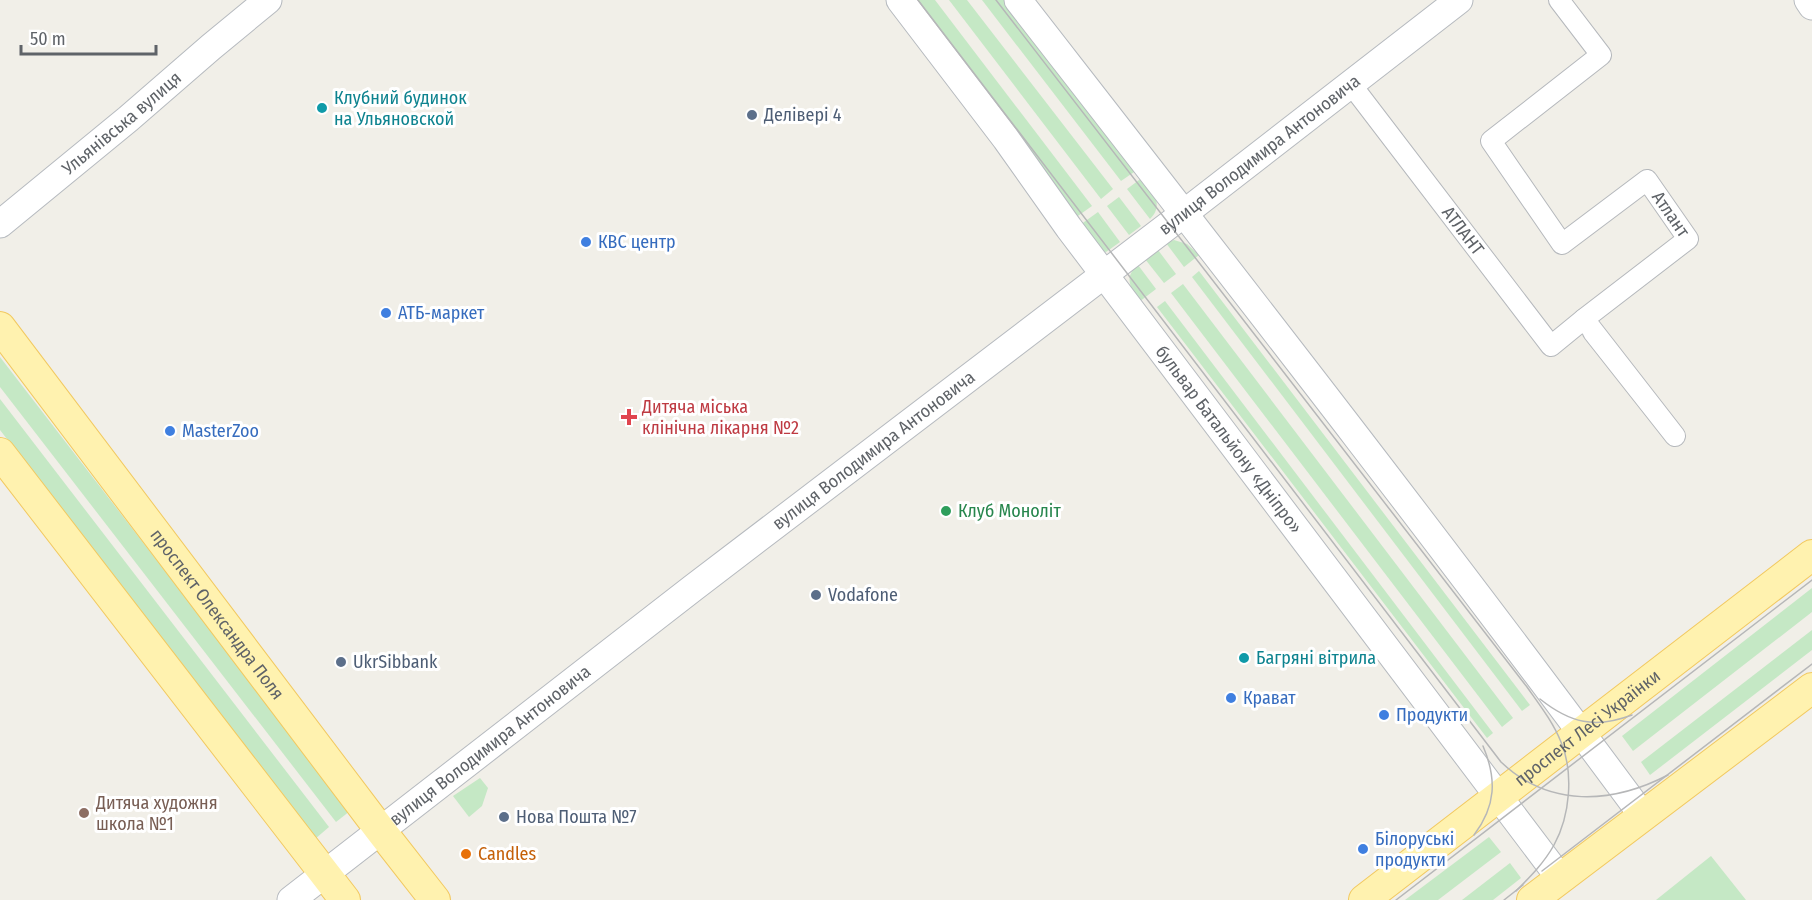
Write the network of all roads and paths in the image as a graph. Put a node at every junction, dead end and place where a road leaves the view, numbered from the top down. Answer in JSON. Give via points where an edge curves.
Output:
{"nodes":[{"id":1,"x":268,"y":0,"type":"edge"},
{"id":2,"x":900,"y":0,"type":"edge"},
{"id":3,"x":1018,"y":0,"type":"edge"},
{"id":4,"x":1459,"y":0,"type":"edge"},
{"id":5,"x":1559,"y":0,"type":"edge"},
{"id":6,"x":1808,"y":0,"type":"edge"},
{"id":7,"x":1812,"y":6,"type":"edge"},
{"id":8,"x":1350,"y":83,"type":"junction"},
{"id":9,"x":1184,"y":213,"type":"junction"},
{"id":10,"x":0,"y":224,"type":"edge"},
{"id":11,"x":1104,"y":274,"type":"junction"},
{"id":12,"x":1588,"y":326,"type":"junction"},
{"id":13,"x":0,"y":327,"type":"edge"},
{"id":14,"x":0,"y":453,"type":"edge"},
{"id":15,"x":1812,"y":555,"type":"edge"},
{"id":16,"x":1812,"y":688,"type":"edge"},
{"id":17,"x":1581,"y":732,"type":"junction"},
{"id":18,"x":1499,"y":796,"type":"junction"},
{"id":19,"x":1643,"y":816,"type":"junction"},
{"id":20,"x":381,"y":831,"type":"junction"},
{"id":21,"x":324,"y":874,"type":"junction"},
{"id":22,"x":1560,"y":878,"type":"junction"},
{"id":23,"x":291,"y":900,"type":"edge"},
{"id":24,"x":345,"y":900,"type":"edge"},
{"id":25,"x":435,"y":900,"type":"edge"},
{"id":26,"x":1364,"y":900,"type":"edge"},
{"id":27,"x":1532,"y":900,"type":"edge"}],
"edges":[{"from":1,"to":10,"type":"street","name":"Ульянівська вулиця"},
{"from":2,"to":11,"type":"street","name":"бульвар Батальйону «Дніпро»"},
{"from":3,"to":9,"type":"street"},
{"from":4,"to":8,"type":"street","name":"вулиця Володимира Антоновича"},
{"from":5,"to":12,"type":"street","name":"Атлант","via":[[1601,55],[1491,141],[1562,244],[1647,180],[1688,239]]},
{"from":6,"to":7,"type":"street"},
{"from":8,"to":9,"type":"street","name":"вулиця Володимира Антоновича"},
{"from":8,"to":12,"type":"street","name":"АТЛАНТ","via":[[1551,345]]},
{"from":9,"to":11,"type":"street","name":"вулиця Володимира Антоновича"},
{"from":9,"to":17,"type":"street"},
{"from":11,"to":18,"type":"street","name":"бульвар Батальйону «Дніпро»"},
{"from":11,"to":20,"type":"street","name":"вулиця Володимира Антоновича"},
{"from":12,"to":12,"type":"street","via":[[1619,364],[1626,374],[1633,382],[1675,436]]},
{"from":13,"to":20,"type":"main road","name":"проспект Олександра Поля"},
{"from":14,"to":21,"type":"main road"},
{"from":15,"to":17,"type":"main road","name":"проспект Лесі Українки"},
{"from":16,"to":19,"type":"main road"},
{"from":17,"to":18,"type":"main road","name":"проспект Лесі Українки"},
{"from":17,"to":19,"type":"street"},
{"from":18,"to":22,"type":"street","name":"бульвар Батальйону «Дніпро»"},
{"from":18,"to":26,"type":"main road","name":"проспект Лесі Українки"},
{"from":19,"to":22,"type":"main road"},
{"from":20,"to":21,"type":"street","name":"вулиця Володимира Антоновича"},
{"from":20,"to":25,"type":"main road","name":"проспект Олександра Поля"},
{"from":21,"to":23,"type":"street","name":"вулиця Володимира Антоновича"},
{"from":21,"to":24,"type":"main road"},
{"from":22,"to":27,"type":"main road"}]}
